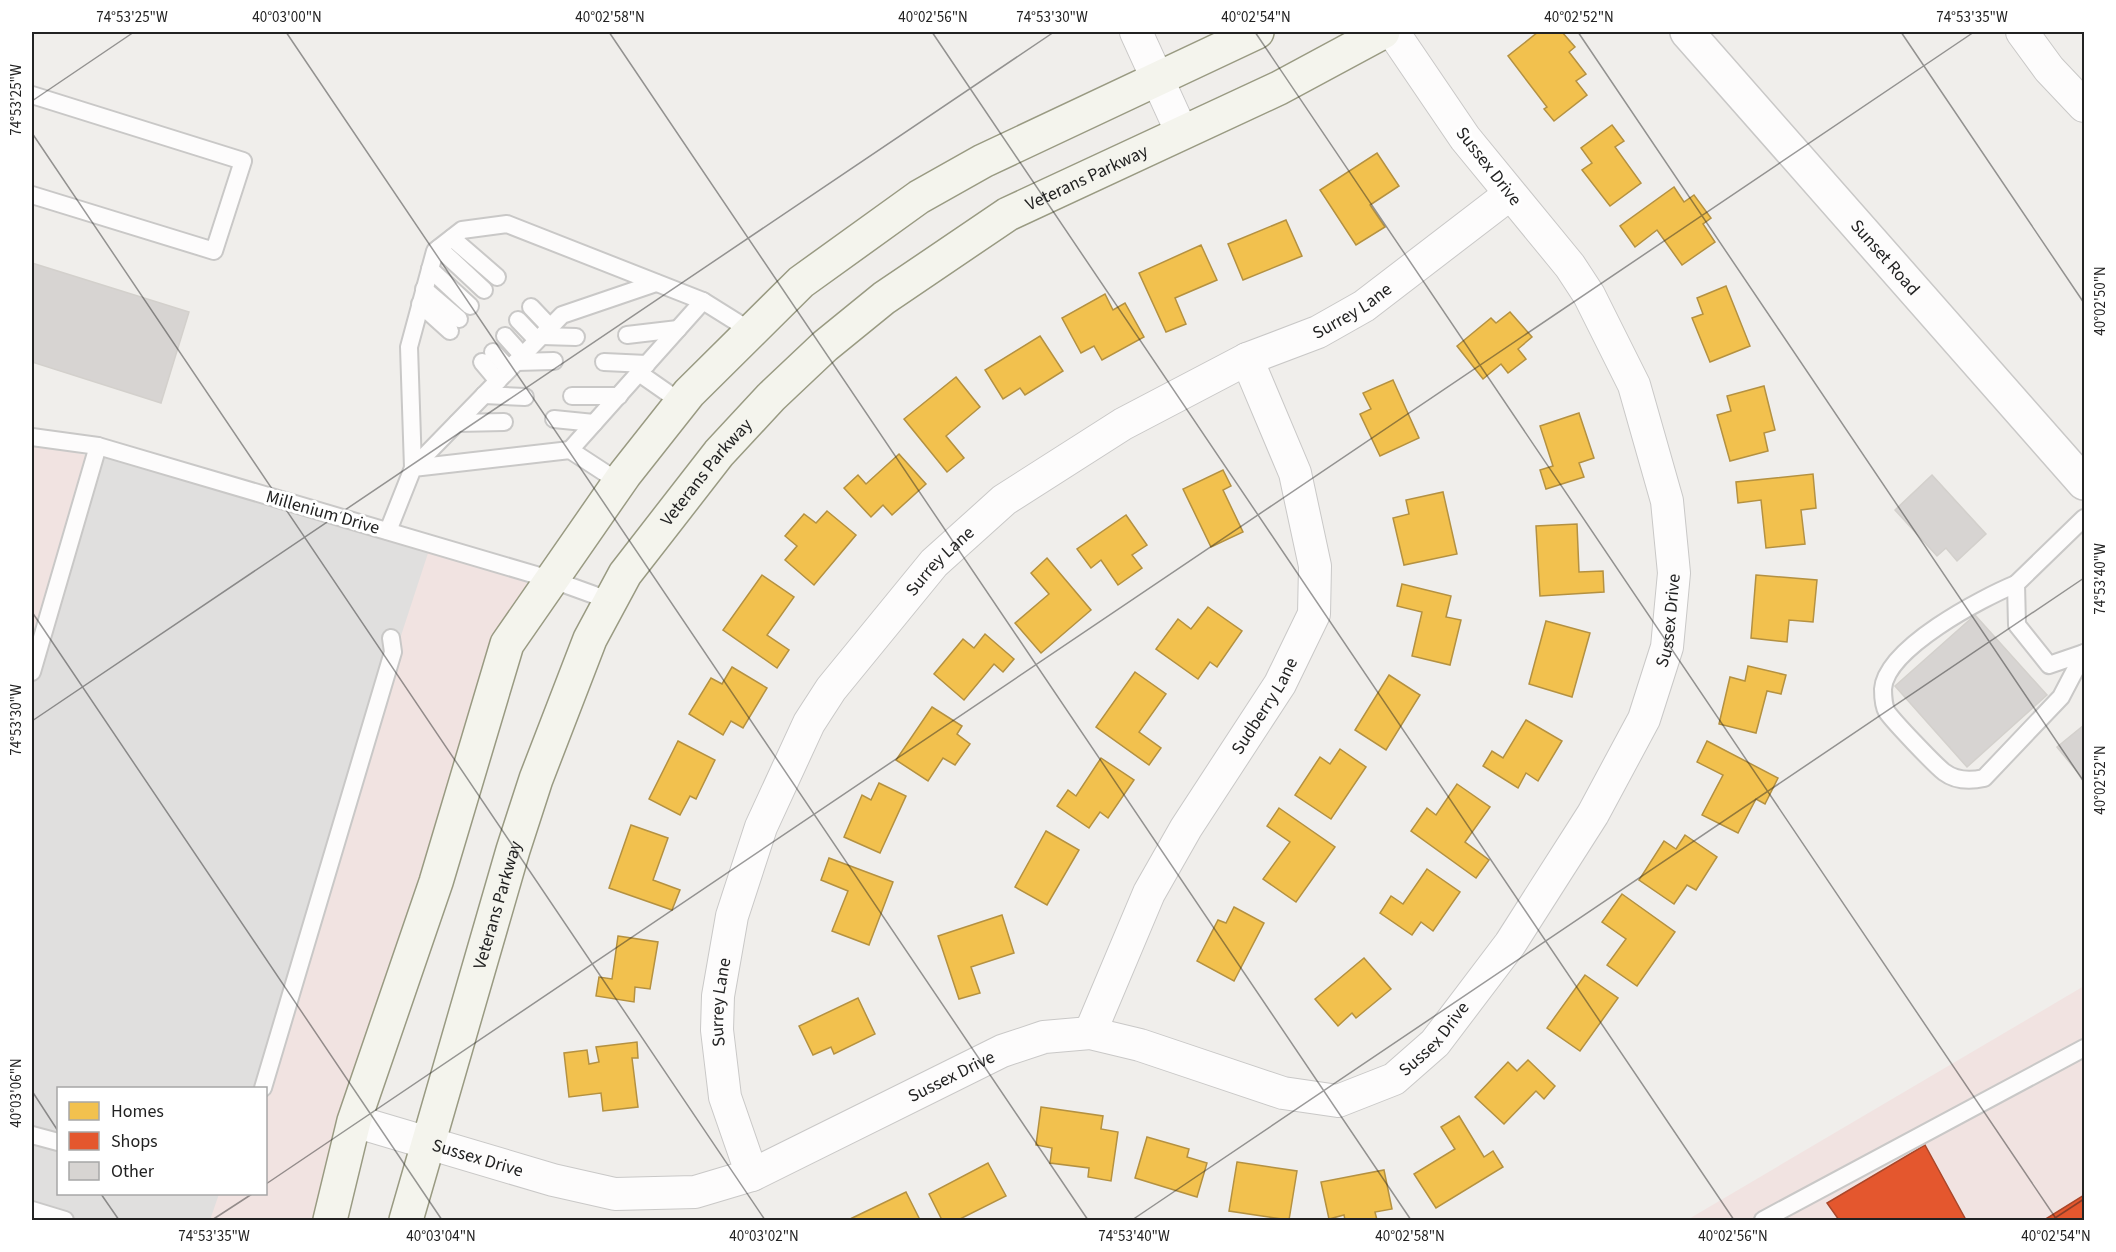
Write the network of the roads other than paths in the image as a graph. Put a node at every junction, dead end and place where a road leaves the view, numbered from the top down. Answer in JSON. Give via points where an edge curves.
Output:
{"nodes":[{"id":1,"x":1136,"y":32,"type":"edge"},
{"id":2,"x":1257,"y":32,"type":"edge"},
{"id":3,"x":1383,"y":32,"type":"edge"},
{"id":4,"x":1393,"y":32,"type":"edge"},
{"id":5,"x":1687,"y":32,"type":"edge"},
{"id":6,"x":2022,"y":32,"type":"edge"},
{"id":7,"x":1157,"y":78,"type":"junction"},
{"id":8,"x":32,"y":96,"type":"edge"},
{"id":9,"x":2085,"y":106,"type":"edge"},
{"id":10,"x":1182,"y":133,"type":"junction"},
{"id":11,"x":1510,"y":194,"type":"junction"},
{"id":12,"x":32,"y":195,"type":"edge"},
{"id":13,"x":451,"y":239,"type":"junction"},
{"id":14,"x":430,"y":269,"type":"junction"},
{"id":15,"x":497,"y":277,"type":"dead end"},
{"id":16,"x":656,"y":283,"type":"junction"},
{"id":17,"x":484,"y":290,"type":"dead end"},
{"id":18,"x":422,"y":296,"type":"junction"},
{"id":19,"x":704,"y":301,"type":"junction"},
{"id":20,"x":470,"y":306,"type":"dead end"},
{"id":21,"x":531,"y":307,"type":"dead end"},
{"id":22,"x":518,"y":320,"type":"dead end"},
{"id":23,"x":454,"y":325,"type":"dead end"},
{"id":24,"x":678,"y":329,"type":"junction"},
{"id":25,"x":752,"y":331,"type":"junction"},
{"id":26,"x":543,"y":334,"type":"junction"},
{"id":27,"x":627,"y":335,"type":"dead end"},
{"id":28,"x":505,"y":336,"type":"dead end"},
{"id":29,"x":576,"y":337,"type":"dead end"},
{"id":30,"x":1247,"y":359,"type":"junction"},
{"id":31,"x":554,"y":361,"type":"dead end"},
{"id":32,"x":516,"y":362,"type":"junction"},
{"id":33,"x":604,"y":362,"type":"dead end"},
{"id":34,"x":643,"y":368,"type":"junction"},
{"id":35,"x":498,"y":381,"type":"junction"},
{"id":36,"x":484,"y":395,"type":"junction"},
{"id":37,"x":572,"y":396,"type":"dead end"},
{"id":38,"x":619,"y":396,"type":"junction"},
{"id":39,"x":525,"y":397,"type":"dead end"},
{"id":40,"x":682,"y":403,"type":"junction"},
{"id":41,"x":554,"y":419,"type":"dead end"},
{"id":42,"x":504,"y":422,"type":"dead end"},
{"id":43,"x":457,"y":423,"type":"junction"},
{"id":44,"x":594,"y":423,"type":"junction"},
{"id":45,"x":32,"y":437,"type":"edge"},
{"id":46,"x":98,"y":446,"type":"junction"},
{"id":47,"x":570,"y":450,"type":"junction"},
{"id":48,"x":413,"y":468,"type":"junction"},
{"id":49,"x":619,"y":482,"type":"junction"},
{"id":50,"x":2084,"y":483,"type":"edge"},
{"id":51,"x":2085,"y":518,"type":"edge"},
{"id":52,"x":388,"y":531,"type":"junction"},
{"id":53,"x":553,"y":580,"type":"junction"},
{"id":54,"x":2016,"y":584,"type":"junction"},
{"id":55,"x":611,"y":601,"type":"junction"},
{"id":56,"x":391,"y":638,"type":"dead end"},
{"id":57,"x":32,"y":672,"type":"edge"},
{"id":58,"x":1090,"y":1033,"type":"junction"},
{"id":59,"x":2085,"y":1048,"type":"edge"},
{"id":60,"x":265,"y":1087,"type":"edge"},
{"id":61,"x":354,"y":1121,"type":"junction"},
{"id":62,"x":32,"y":1135,"type":"edge"},
{"id":63,"x":57,"y":1142,"type":"edge"},
{"id":64,"x":429,"y":1142,"type":"junction"},
{"id":65,"x":752,"y":1175,"type":"junction"},
{"id":66,"x":32,"y":1210,"type":"edge"},
{"id":67,"x":65,"y":1221,"type":"edge"},
{"id":68,"x":330,"y":1221,"type":"edge"},
{"id":69,"x":406,"y":1221,"type":"edge"},
{"id":70,"x":1763,"y":1221,"type":"edge"}],
"edges":[{"from":1,"to":7,"type":"street"},
{"from":2,"to":7,"type":"main road"},
{"from":3,"to":10,"type":"main road","name":"Veterans Parkway","via":[[1279,88]]},
{"from":4,"to":11,"type":"street","name":"Sussex Drive","via":[[1465,138]]},
{"from":5,"to":50,"type":"street","name":"Sunset Road"},
{"from":6,"to":9,"type":"street","via":[[2049,69]]},
{"from":7,"to":10,"type":"street"},
{"from":7,"to":25,"type":"main road","via":[[983,161],[919,197],[801,282]]},
{"from":8,"to":12,"type":"lane","via":[[243,161],[214,251]]},
{"from":10,"to":55,"type":"main road","name":"Veterans Parkway","via":[[1008,214],[884,298],[825,346],[719,453],[625,574]]},
{"from":11,"to":30,"type":"street","name":"Surrey Lane","via":[[1364,306],[1318,332]]},
{"from":11,"to":58,"type":"street","name":"Sussex Drive","via":[[1563,257],[1594,305],[1634,385],[1667,501],[1674,573],[1666,647],[1644,719],[1627,753],[1510,944],[1435,1043],[1394,1079],[1338,1101],[1283,1093],[1140,1045]]},
{"from":13,"to":14,"type":"lane","via":[[435,251]]},
{"from":13,"to":15,"type":"lane"},
{"from":13,"to":16,"type":"lane","via":[[507,224]]},
{"from":13,"to":17,"type":"lane"},
{"from":14,"to":18,"type":"lane"},
{"from":14,"to":20,"type":"lane"},
{"from":16,"to":19,"type":"lane"},
{"from":16,"to":26,"type":"lane","via":[[562,315]]},
{"from":18,"to":23,"type":"lane"},
{"from":18,"to":48,"type":"lane","via":[[409,347]]},
{"from":19,"to":24,"type":"lane"},
{"from":19,"to":25,"type":"lane"},
{"from":21,"to":26,"type":"lane"},
{"from":22,"to":26,"type":"lane"},
{"from":24,"to":27,"type":"lane"},
{"from":24,"to":34,"type":"lane"},
{"from":25,"to":40,"type":"main road"},
{"from":26,"to":29,"type":"lane"},
{"from":26,"to":32,"type":"lane"},
{"from":28,"to":32,"type":"lane"},
{"from":30,"to":58,"type":"street","name":"Sudberry Lane","via":[[1295,473],[1316,566],[1314,614],[1280,684],[1186,828],[1149,893]]},
{"from":30,"to":65,"type":"street","name":"Surrey Lane","via":[[1123,424],[1004,500],[934,563],[838,681],[809,723],[761,827],[732,916],[718,996],[717,1030],[725,1097]]},
{"from":31,"to":32,"type":"lane"},
{"from":32,"to":35,"type":"lane"},
{"from":32,"to":35,"type":"lane","via":[[487,357]]},
{"from":33,"to":34,"type":"lane"},
{"from":34,"to":38,"type":"lane"},
{"from":34,"to":40,"type":"lane"},
{"from":35,"to":36,"type":"lane"},
{"from":36,"to":39,"type":"lane"},
{"from":36,"to":43,"type":"lane"},
{"from":37,"to":38,"type":"lane"},
{"from":38,"to":44,"type":"lane"},
{"from":40,"to":49,"type":"main road"},
{"from":41,"to":44,"type":"lane"},
{"from":42,"to":43,"type":"lane"},
{"from":43,"to":48,"type":"lane"},
{"from":44,"to":47,"type":"lane"},
{"from":45,"to":46,"type":"lane","name":"Millenium Drive"},
{"from":46,"to":52,"type":"lane","name":"Millenium Drive"},
{"from":46,"to":57,"type":"lane"},
{"from":47,"to":48,"type":"lane"},
{"from":47,"to":49,"type":"lane"},
{"from":48,"to":52,"type":"lane"},
{"from":49,"to":53,"type":"main road"},
{"from":51,"to":54,"type":"lane"},
{"from":52,"to":53,"type":"lane","name":"Millenium Drive"},
{"from":53,"to":55,"type":"lane","name":"Millenium Drive"},
{"from":53,"to":61,"type":"main road","via":[[507,644],[436,882]]},
{"from":54,"to":54,"type":"lane","via":[[2017,625],[2049,665],[2085,653],[2061,697],[1984,778],[1970,782],[1946,773],[1886,711],[1883,689],[1900,658],[1951,615]]},
{"from":55,"to":64,"type":"main road","name":"Veterans Parkway","via":[[591,639],[536,779]]},
{"from":56,"to":60,"type":"lane","via":[[393,652]]},
{"from":58,"to":65,"type":"street","name":"Sussex Drive","via":[[1044,1037],[1002,1051]]},
{"from":59,"to":70,"type":"lane"},
{"from":61,"to":64,"type":"street","name":"Sussex Drive"},
{"from":61,"to":68,"type":"main road"},
{"from":62,"to":63,"type":"lane"},
{"from":64,"to":65,"type":"street","name":"Sussex Drive","via":[[553,1180],[615,1194],[695,1192]]},
{"from":64,"to":69,"type":"main road","name":"Veterans Parkway"},
{"from":66,"to":67,"type":"lane"}]}
